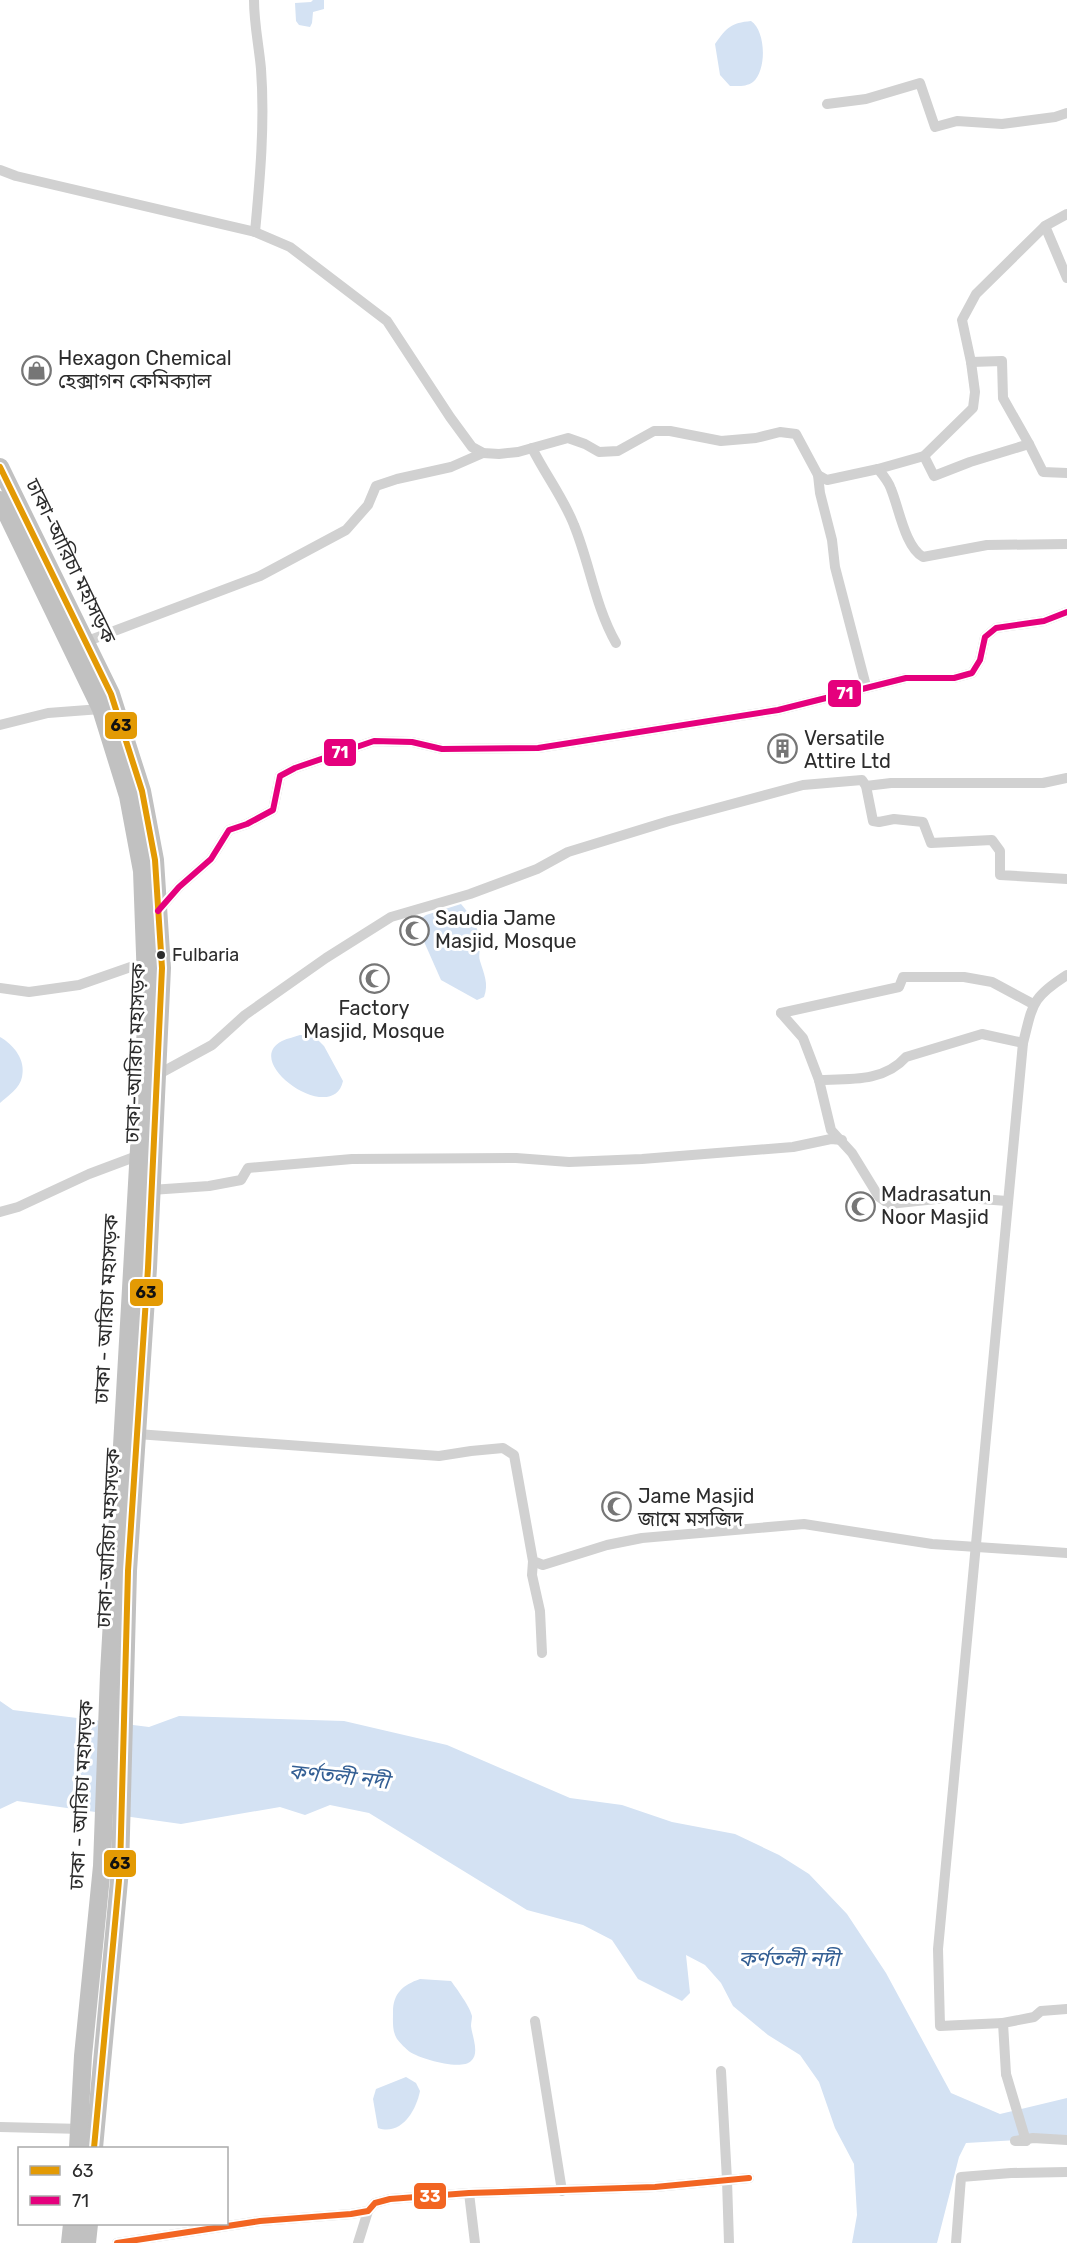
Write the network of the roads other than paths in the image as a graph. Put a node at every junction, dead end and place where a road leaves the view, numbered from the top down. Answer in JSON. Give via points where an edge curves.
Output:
{"nodes":[{"id":1,"x":254,"y":0,"type":"edge"},
{"id":2,"x":827,"y":104,"type":"dead end"},
{"id":3,"x":1067,"y":113,"type":"edge"},
{"id":4,"x":0,"y":170,"type":"edge"},
{"id":5,"x":1067,"y":214,"type":"edge"},
{"id":6,"x":1045,"y":226,"type":"junction"},
{"id":7,"x":255,"y":232,"type":"junction"},
{"id":8,"x":1067,"y":278,"type":"edge"},
{"id":9,"x":971,"y":362,"type":"junction"},
{"id":10,"x":1029,"y":444,"type":"junction"},
{"id":11,"x":532,"y":448,"type":"junction"},
{"id":12,"x":483,"y":453,"type":"junction"},
{"id":13,"x":924,"y":456,"type":"junction"},
{"id":14,"x":0,"y":467,"type":"edge"},
{"id":15,"x":878,"y":469,"type":"junction"},
{"id":16,"x":1067,"y":473,"type":"edge"},
{"id":17,"x":818,"y":475,"type":"junction"},
{"id":18,"x":0,"y":500,"type":"edge"},
{"id":19,"x":1067,"y":544,"type":"edge"},
{"id":20,"x":1067,"y":612,"type":"edge"},
{"id":21,"x":85,"y":642,"type":"junction"},
{"id":22,"x":616,"y":643,"type":"dead end"},
{"id":23,"x":866,"y":686,"type":"junction"},
{"id":24,"x":101,"y":709,"type":"junction"},
{"id":25,"x":0,"y":725,"type":"edge"},
{"id":26,"x":1067,"y":778,"type":"edge"},
{"id":27,"x":866,"y":786,"type":"junction"},
{"id":28,"x":1067,"y":879,"type":"edge"},
{"id":29,"x":158,"y":911,"type":"junction"},
{"id":30,"x":145,"y":962,"type":"junction"},
{"id":31,"x":1067,"y":975,"type":"edge"},
{"id":32,"x":0,"y":988,"type":"edge"},
{"id":33,"x":1033,"y":1004,"type":"junction"},
{"id":34,"x":1023,"y":1043,"type":"junction"},
{"id":35,"x":157,"y":1075,"type":"junction"},
{"id":36,"x":819,"y":1080,"type":"junction"},
{"id":37,"x":842,"y":1140,"type":"junction"},
{"id":38,"x":137,"y":1155,"type":"junction"},
{"id":39,"x":151,"y":1190,"type":"junction"},
{"id":40,"x":1007,"y":1201,"type":"junction"},
{"id":41,"x":0,"y":1212,"type":"edge"},
{"id":42,"x":137,"y":1434,"type":"junction"},
{"id":43,"x":977,"y":1547,"type":"junction"},
{"id":44,"x":1067,"y":1553,"type":"edge"},
{"id":45,"x":533,"y":1561,"type":"junction"},
{"id":46,"x":542,"y":1653,"type":"dead end"},
{"id":47,"x":116,"y":1673,"type":"junction"},
{"id":48,"x":1067,"y":2009,"type":"edge"},
{"id":49,"x":535,"y":2021,"type":"dead end"},
{"id":50,"x":1003,"y":2023,"type":"junction"},
{"id":51,"x":721,"y":2071,"type":"dead end"},
{"id":52,"x":0,"y":2127,"type":"edge"},
{"id":53,"x":88,"y":2129,"type":"junction"},
{"id":54,"x":1067,"y":2140,"type":"edge"},
{"id":55,"x":79,"y":2147,"type":"edge"},
{"id":56,"x":94,"y":2147,"type":"edge"},
{"id":57,"x":1067,"y":2172,"type":"edge"},
{"id":58,"x":749,"y":2178,"type":"dead end"},
{"id":59,"x":727,"y":2180,"type":"junction"},
{"id":60,"x":562,"y":2191,"type":"junction"},
{"id":61,"x":469,"y":2193,"type":"junction"},
{"id":62,"x":368,"y":2211,"type":"junction"},
{"id":63,"x":72,"y":2225,"type":"edge"},
{"id":64,"x":89,"y":2225,"type":"edge"},
{"id":65,"x":70,"y":2243,"type":"edge"},
{"id":66,"x":87,"y":2243,"type":"edge"},
{"id":67,"x":117,"y":2243,"type":"edge"},
{"id":68,"x":358,"y":2243,"type":"edge"},
{"id":69,"x":475,"y":2243,"type":"edge"},
{"id":70,"x":729,"y":2243,"type":"edge"},
{"id":71,"x":956,"y":2243,"type":"edge"}],
"edges":[{"from":1,"to":7,"type":"street","via":[[261,70]]},
{"from":2,"to":3,"type":"street","via":[[866,99],[920,83],[935,127],[957,121],[1002,124]]},
{"from":4,"to":7,"type":"street"},
{"from":5,"to":6,"type":"street"},
{"from":6,"to":8,"type":"street"},
{"from":6,"to":9,"type":"street","via":[[975,294],[962,320]]},
{"from":7,"to":12,"type":"street","via":[[290,247],[387,321],[455,425],[472,447]]},
{"from":9,"to":10,"type":"street","via":[[1002,361],[1003,398]]},
{"from":9,"to":13,"type":"street","via":[[973,408]]},
{"from":10,"to":13,"type":"street","via":[[934,476]]},
{"from":10,"to":16,"type":"street","via":[[1042,472]]},
{"from":11,"to":12,"type":"street"},
{"from":11,"to":17,"type":"street","via":[[568,438],[599,452],[618,451],[654,431],[721,441],[780,432],[796,434]]},
{"from":11,"to":22,"type":"street","via":[[573,523],[604,621]]},
{"from":12,"to":21,"type":"street","via":[[376,486],[368,505],[346,530],[260,576]]},
{"from":13,"to":15,"type":"street"},
{"from":14,"to":21,"type":"highway","name":"ঢাকা-আরিচা মহাসড়ক"},
{"from":15,"to":17,"type":"street","via":[[827,480]]},
{"from":15,"to":19,"type":"street","via":[[891,486],[907,536],[923,557],[987,545]]},
{"from":17,"to":23,"type":"street","via":[[835,567]]},
{"from":18,"to":24,"type":"highway","name":"ঢাকা - আরিচা মহাসড়ক"},
{"from":20,"to":23,"type":"street","via":[[1044,621],[996,628],[985,637],[980,660],[972,673],[954,678],[906,678]]},
{"from":21,"to":29,"type":"highway","name":"ঢাকা-আরিচা মহাসড়ক","via":[[111,694],[142,790],[155,860]]},
{"from":23,"to":29,"type":"street","via":[[778,710],[538,748],[442,749],[412,742],[374,741],[280,776],[273,810],[229,830],[211,859]]},
{"from":24,"to":25,"type":"street","via":[[48,713]]},
{"from":24,"to":30,"type":"highway","name":"ঢাকা - আরিচা মহাসড়ক","via":[[128,796],[140,861]]},
{"from":26,"to":27,"type":"street","via":[[1043,783]]},
{"from":27,"to":28,"type":"street","via":[[873,821],[923,822],[932,843],[992,840],[1000,851],[1000,875]]},
{"from":27,"to":35,"type":"street","via":[[858,779],[803,785],[669,821],[568,852],[537,869],[470,894],[391,917],[245,1015],[212,1045]]},
{"from":29,"to":35,"type":"highway","name":"ঢাকা-আরিচা মহাসড়ক","via":[[162,968]]},
{"from":30,"to":32,"type":"street","via":[[80,985],[29,992]]},
{"from":30,"to":38,"type":"highway","name":"ঢাকা - আরিচা মহাসড়ক","via":[[147,1009]]},
{"from":31,"to":33,"type":"street"},
{"from":33,"to":34,"type":"street"},
{"from":33,"to":36,"type":"street","via":[[992,982],[964,977],[903,977],[900,987],[781,1013],[803,1038]]},
{"from":34,"to":36,"type":"street","via":[[982,1034],[906,1057],[898,1067],[882,1075]]},
{"from":34,"to":40,"type":"street"},
{"from":35,"to":39,"type":"highway","name":"ঢাকা-আরিচা মহাসড়ক"},
{"from":36,"to":37,"type":"street","via":[[831,1130]]},
{"from":37,"to":39,"type":"street","via":[[793,1147],[569,1162],[516,1158],[352,1159],[248,1168],[241,1180]]},
{"from":37,"to":40,"type":"street","via":[[879,1197],[889,1204],[955,1197]]},
{"from":38,"to":41,"type":"street"},
{"from":38,"to":47,"type":"highway","name":"ঢাকা - আরিচা মহাসড়ক"},
{"from":39,"to":42,"type":"highway","name":"ঢাকা-আরিচা মহাসড়ক"},
{"from":40,"to":43,"type":"street"},
{"from":42,"to":45,"type":"street","via":[[439,1456],[503,1448],[514,1455]]},
{"from":42,"to":47,"type":"highway","name":"ঢাকা-আরিচা মহাসড়ক","via":[[128,1572]]},
{"from":43,"to":44,"type":"street"},
{"from":43,"to":45,"type":"street","via":[[804,1524],[642,1538],[543,1565]]},
{"from":43,"to":50,"type":"street","via":[[938,1949],[940,2026]]},
{"from":45,"to":46,"type":"street"},
{"from":47,"to":53,"type":"highway","name":"ঢাকা - আরিচা মহাসড়ক","via":[[83,2056]]},
{"from":47,"to":53,"type":"highway","name":"ঢাকা - আরিচা মহাসড়ক","via":[[120,1870]]},
{"from":48,"to":50,"type":"street","via":[[1041,2011],[1034,2017]]},
{"from":49,"to":60,"type":"street"},
{"from":50,"to":54,"type":"street","bridge":true,"via":[[1006,2074],[1026,2141],[1015,2141],[1033,2138]]},
{"from":51,"to":59,"type":"street"},
{"from":52,"to":53,"type":"street"},
{"from":53,"to":55,"type":"highway","name":"ঢাকা - আরিচা মহাসড়ক"},
{"from":53,"to":56,"type":"highway","name":"ঢাকা - আরিচা মহাসড়ক"},
{"from":57,"to":71,"type":"street","via":[[961,2177]]},
{"from":58,"to":59,"type":"street"},
{"from":59,"to":60,"type":"street"},
{"from":59,"to":70,"type":"street"},
{"from":60,"to":61,"type":"street"},
{"from":61,"to":62,"type":"street","via":[[390,2199],[375,2203]]},
{"from":61,"to":69,"type":"street"},
{"from":62,"to":67,"type":"street","via":[[260,2221]]},
{"from":62,"to":68,"type":"street"},
{"from":63,"to":65,"type":"highway"},
{"from":64,"to":66,"type":"highway"}]}
